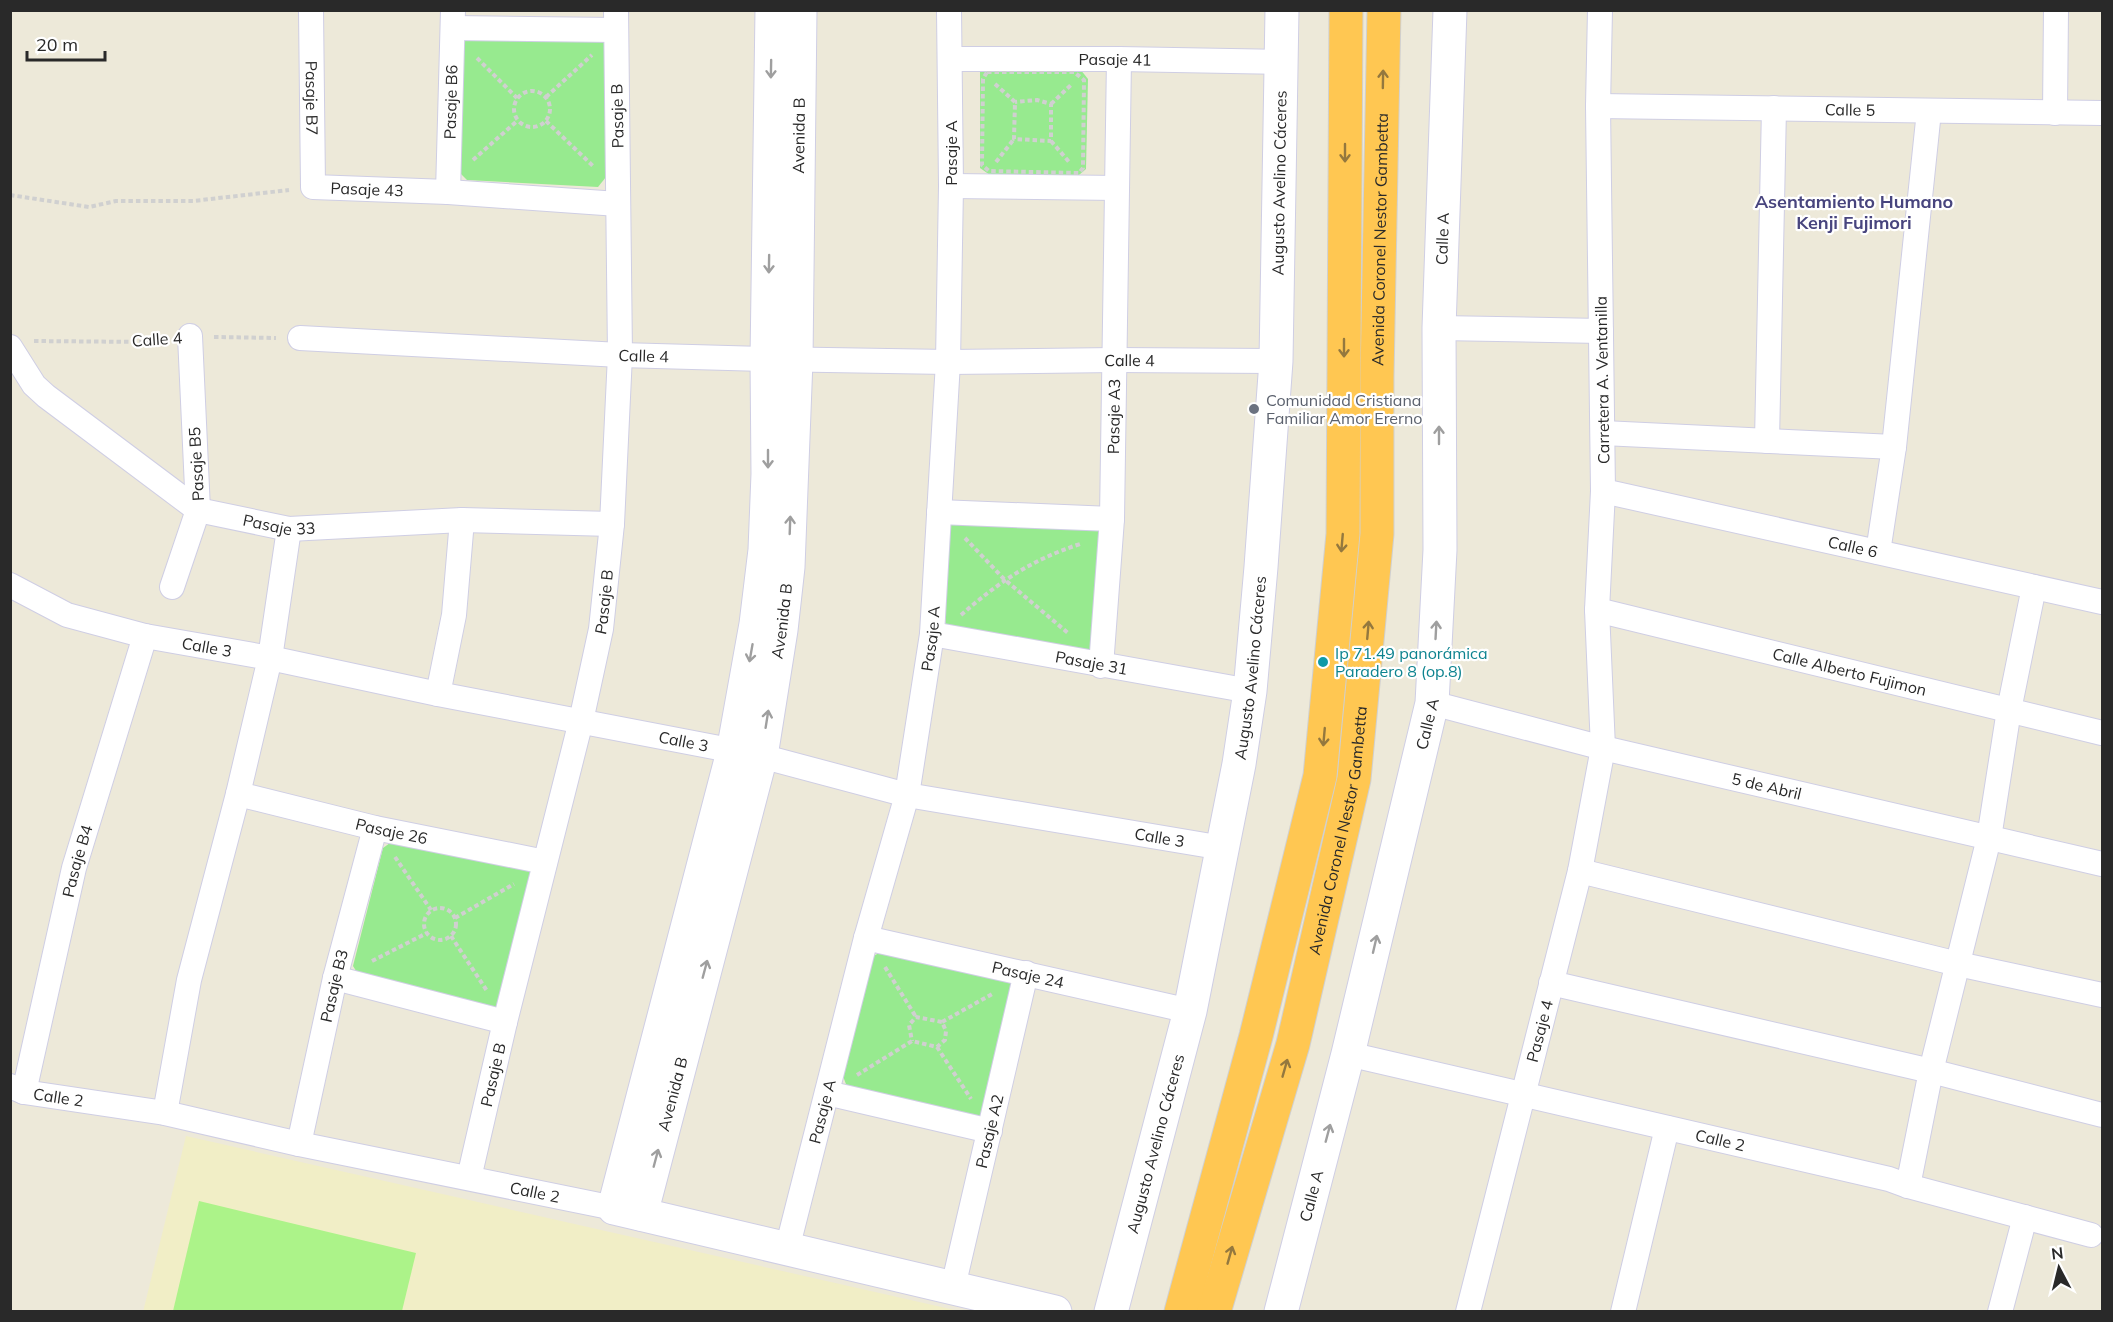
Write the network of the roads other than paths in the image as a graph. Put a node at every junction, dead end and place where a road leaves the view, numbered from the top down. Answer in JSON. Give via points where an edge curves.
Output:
{"nodes":[{"id":1,"x":311,"y":10,"type":"edge"},
{"id":2,"x":772,"y":10,"type":"edge"},
{"id":3,"x":800,"y":10,"type":"edge"},
{"id":4,"x":948,"y":10,"type":"edge"},
{"id":5,"x":1282,"y":10,"type":"edge"},
{"id":6,"x":1346,"y":10,"type":"edge"},
{"id":7,"x":1384,"y":10,"type":"edge"},
{"id":8,"x":1450,"y":10,"type":"edge"},
{"id":9,"x":1600,"y":10,"type":"edge"},
{"id":10,"x":2056,"y":10,"type":"edge"},
{"id":11,"x":453,"y":19,"type":"edge"},
{"id":12,"x":616,"y":20,"type":"edge"},
{"id":13,"x":950,"y":59,"type":"junction"},
{"id":14,"x":1119,"y":59,"type":"junction"},
{"id":15,"x":1281,"y":62,"type":"junction"},
{"id":16,"x":1598,"y":106,"type":"junction"},
{"id":17,"x":1774,"y":108,"type":"junction"},
{"id":18,"x":1929,"y":111,"type":"junction"},
{"id":19,"x":2055,"y":113,"type":"junction"},
{"id":20,"x":2103,"y":113,"type":"edge"},
{"id":21,"x":951,"y":186,"type":"junction"},
{"id":22,"x":313,"y":187,"type":"joint"},
{"id":23,"x":1118,"y":188,"type":"junction"},
{"id":24,"x":448,"y":192,"type":"junction"},
{"id":25,"x":618,"y":204,"type":"junction"},
{"id":26,"x":1439,"y":328,"type":"junction"},
{"id":27,"x":1601,"y":331,"type":"junction"},
{"id":28,"x":190,"y":336,"type":"road end"},
{"id":29,"x":300,"y":338,"type":"road end"},
{"id":30,"x":22,"y":344,"type":"edge"},
{"id":31,"x":620,"y":356,"type":"junction"},
{"id":32,"x":782,"y":359,"type":"junction"},
{"id":33,"x":1114,"y":360,"type":"junction"},
{"id":34,"x":1276,"y":361,"type":"junction"},
{"id":35,"x":948,"y":362,"type":"junction"},
{"id":36,"x":1603,"y":433,"type":"junction"},
{"id":37,"x":1767,"y":441,"type":"junction"},
{"id":38,"x":1894,"y":447,"type":"junction"},
{"id":39,"x":1604,"y":491,"type":"junction"},
{"id":40,"x":198,"y":510,"type":"junction"},
{"id":41,"x":939,"y":512,"type":"junction"},
{"id":42,"x":1112,"y":519,"type":"junction"},
{"id":43,"x":462,"y":520,"type":"junction"},
{"id":44,"x":612,"y":524,"type":"junction"},
{"id":45,"x":289,"y":529,"type":"junction"},
{"id":46,"x":1878,"y":552,"type":"junction"},
{"id":47,"x":10,"y":585,"type":"edge"},
{"id":48,"x":172,"y":586,"type":"dead end"},
{"id":49,"x":2034,"y":586,"type":"junction"},
{"id":50,"x":2103,"y":602,"type":"edge"},
{"id":51,"x":1597,"y":610,"type":"junction"},
{"id":52,"x":932,"y":634,"type":"junction"},
{"id":53,"x":145,"y":636,"type":"junction"},
{"id":54,"x":270,"y":658,"type":"junction"},
{"id":55,"x":1101,"y":666,"type":"junction"},
{"id":56,"x":1250,"y":691,"type":"junction"},
{"id":57,"x":438,"y":694,"type":"junction"},
{"id":58,"x":1432,"y":703,"type":"junction"},
{"id":59,"x":2009,"y":710,"type":"junction"},
{"id":60,"x":581,"y":721,"type":"junction"},
{"id":61,"x":2103,"y":733,"type":"edge"},
{"id":62,"x":1603,"y":748,"type":"junction"},
{"id":63,"x":747,"y":754,"type":"junction"},
{"id":64,"x":238,"y":794,"type":"junction"},
{"id":65,"x":907,"y":795,"type":"junction"},
{"id":66,"x":375,"y":828,"type":"junction"},
{"id":67,"x":1989,"y":838,"type":"junction"},
{"id":68,"x":1222,"y":848,"type":"junction"},
{"id":69,"x":545,"y":862,"type":"junction"},
{"id":70,"x":2103,"y":864,"type":"edge"},
{"id":71,"x":1580,"y":871,"type":"junction"},
{"id":72,"x":866,"y":938,"type":"junction"},
{"id":73,"x":1958,"y":963,"type":"junction"},
{"id":74,"x":1026,"y":973,"type":"junction"},
{"id":75,"x":335,"y":978,"type":"junction"},
{"id":76,"x":1551,"y":983,"type":"junction"},
{"id":77,"x":2103,"y":995,"type":"edge"},
{"id":78,"x":1190,"y":1011,"type":"junction"},
{"id":79,"x":505,"y":1022,"type":"junction"},
{"id":80,"x":1348,"y":1054,"type":"junction"},
{"id":81,"x":1931,"y":1071,"type":"junction"},
{"id":82,"x":17,"y":1089,"type":"edge"},
{"id":83,"x":827,"y":1093,"type":"junction"},
{"id":84,"x":1523,"y":1094,"type":"junction"},
{"id":85,"x":165,"y":1113,"type":"junction"},
{"id":86,"x":2103,"y":1115,"type":"edge"},
{"id":87,"x":1667,"y":1128,"type":"junction"},
{"id":88,"x":990,"y":1131,"type":"junction"},
{"id":89,"x":299,"y":1144,"type":"junction"},
{"id":90,"x":469,"y":1178,"type":"junction"},
{"id":91,"x":1908,"y":1186,"type":"junction"},
{"id":92,"x":628,"y":1211,"type":"junction"},
{"id":93,"x":2025,"y":1217,"type":"junction"},
{"id":94,"x":2091,"y":1235,"type":"dead end"},
{"id":95,"x":787,"y":1249,"type":"junction"},
{"id":96,"x":953,"y":1287,"type":"junction"},
{"id":97,"x":1055,"y":1311,"type":"edge"},
{"id":98,"x":1111,"y":1311,"type":"edge"},
{"id":99,"x":1181,"y":1311,"type":"edge"},
{"id":100,"x":1214,"y":1311,"type":"edge"},
{"id":101,"x":1281,"y":1311,"type":"edge"},
{"id":102,"x":1468,"y":1311,"type":"edge"},
{"id":103,"x":1623,"y":1311,"type":"edge"},
{"id":104,"x":2000,"y":1311,"type":"edge"}],
"edges":[{"from":1,"to":22,"type":"street","name":"Pasaje B7"},
{"from":2,"to":32,"type":"street","name":"Avenida B","one_way":true},
{"from":3,"to":32,"type":"street","name":"Avenida B"},
{"from":4,"to":13,"type":"street","name":"Pasaje A"},
{"from":5,"to":15,"type":"street","name":"Augusto Avelino Cáceres"},
{"from":6,"to":99,"type":"highway","name":"Avenida Coronel Nestor Gambetta","one_way":true,"via":[[1343,534],[1320,776],[1256,1036]]},
{"from":100,"to":7,"type":"highway","name":"Avenida Coronel Nestor Gambetta","one_way":true,"via":[[1293,1044],[1354,779],[1377,534]]},
{"from":8,"to":26,"type":"street","name":"Calle A"},
{"from":9,"to":16,"type":"street","name":"Carretera A. Ventanilla"},
{"from":10,"to":19,"type":"street"},
{"from":11,"to":12,"type":"street"},
{"from":11,"to":24,"type":"street","name":"Pasaje B6"},
{"from":12,"to":25,"type":"street","name":"Pasaje B"},
{"from":13,"to":14,"type":"street","name":"Pasaje 41"},
{"from":13,"to":21,"type":"street","name":"Pasaje A"},
{"from":14,"to":15,"type":"street","name":"Pasaje 41"},
{"from":14,"to":23,"type":"street","name":"Pasaje A3"},
{"from":15,"to":34,"type":"street","name":"Augusto Avelino Cáceres"},
{"from":16,"to":17,"type":"street","name":"Calle 5"},
{"from":16,"to":27,"type":"street","name":"Carretera A. Ventanilla"},
{"from":17,"to":18,"type":"street","name":"Calle 5"},
{"from":17,"to":37,"type":"street"},
{"from":18,"to":19,"type":"street","name":"Calle 5"},
{"from":18,"to":38,"type":"street"},
{"from":19,"to":20,"type":"street","name":"Calle 5"},
{"from":21,"to":23,"type":"street"},
{"from":21,"to":35,"type":"street","name":"Pasaje A"},
{"from":22,"to":24,"type":"street","name":"Pasaje 43"},
{"from":23,"to":33,"type":"street","name":"Pasaje A3"},
{"from":24,"to":25,"type":"street","name":"Pasaje 43"},
{"from":25,"to":31,"type":"street","name":"Pasaje B"},
{"from":26,"to":27,"type":"street"},
{"from":58,"to":26,"type":"street","name":"Calle A","one_way":true,"via":[[1440,550]]},
{"from":27,"to":36,"type":"street","name":"Carretera A. Ventanilla"},
{"from":28,"to":40,"type":"street","name":"Pasaje B5"},
{"from":29,"to":31,"type":"street","name":"Calle 4"},
{"from":30,"to":40,"type":"street","name":"Pasaje 33","via":[[34,385]]},
{"from":31,"to":32,"type":"street","name":"Calle 4"},
{"from":31,"to":44,"type":"street","name":"Pasaje B"},
{"from":32,"to":35,"type":"street","name":"Calle 4"},
{"from":32,"to":63,"type":"street","name":"Avenida B","via":[[788,567]]},
{"from":33,"to":34,"type":"street","name":"Calle 4"},
{"from":33,"to":35,"type":"street","name":"Calle 4"},
{"from":33,"to":42,"type":"street","name":"Pasaje A3"},
{"from":34,"to":56,"type":"street","name":"Augusto Avelino Cáceres"},
{"from":35,"to":41,"type":"street","name":"Pasaje A"},
{"from":36,"to":37,"type":"street"},
{"from":36,"to":39,"type":"street","name":"Carretera A. Ventanilla"},
{"from":37,"to":38,"type":"street"},
{"from":38,"to":46,"type":"street"},
{"from":39,"to":46,"type":"street","name":"Calle 6"},
{"from":39,"to":51,"type":"street","name":"Carretera A. Ventanilla"},
{"from":40,"to":45,"type":"street","name":"Pasaje 33"},
{"from":40,"to":48,"type":"street","name":"Pasaje B5"},
{"from":41,"to":42,"type":"street"},
{"from":41,"to":52,"type":"street","name":"Pasaje A"},
{"from":42,"to":55,"type":"street","name":"Pasaje A3"},
{"from":43,"to":44,"type":"street","name":"Pasaje 33"},
{"from":43,"to":45,"type":"street","name":"Pasaje 33"},
{"from":43,"to":57,"type":"street","via":[[454,615]]},
{"from":44,"to":60,"type":"street","name":"Pasaje B","via":[[602,629]]},
{"from":45,"to":54,"type":"street"},
{"from":46,"to":49,"type":"street","name":"Calle 6"},
{"from":47,"to":53,"type":"street","name":"Calle 3","via":[[67,615]]},
{"from":49,"to":50,"type":"street","name":"Calle 6"},
{"from":49,"to":59,"type":"street"},
{"from":51,"to":59,"type":"street","name":"Calle Alberto Fujimon"},
{"from":51,"to":62,"type":"street","name":"Carretera A. Ventanilla"},
{"from":52,"to":55,"type":"street","name":"Pasaje 31"},
{"from":52,"to":65,"type":"street","name":"Pasaje A"},
{"from":53,"to":54,"type":"street","name":"Calle 3"},
{"from":53,"to":82,"type":"street","name":"Pasaje B4","via":[[74,868]]},
{"from":54,"to":57,"type":"street","name":"Calle 3"},
{"from":54,"to":64,"type":"street"},
{"from":55,"to":56,"type":"street","name":"Pasaje 31"},
{"from":56,"to":68,"type":"street","name":"Augusto Avelino Cáceres"},
{"from":57,"to":60,"type":"street","name":"Calle 3"},
{"from":58,"to":62,"type":"street","name":"5 de Abril"},
{"from":80,"to":58,"type":"street","name":"Calle A","one_way":true},
{"from":59,"to":61,"type":"street","name":"Calle Alberto Fujimon"},
{"from":59,"to":67,"type":"street"},
{"from":60,"to":63,"type":"street","name":"Calle 3"},
{"from":60,"to":69,"type":"street","name":"Pasaje B"},
{"from":62,"to":67,"type":"street","name":"5 de Abril"},
{"from":62,"to":71,"type":"street","name":"Pasaje 4"},
{"from":63,"to":65,"type":"street","name":"Calle 3"},
{"from":63,"to":92,"type":"street","name":"Avenida B"},
{"from":64,"to":66,"type":"street","name":"Pasaje 26"},
{"from":64,"to":85,"type":"street","via":[[189,980]]},
{"from":65,"to":68,"type":"street","name":"Calle 3"},
{"from":65,"to":72,"type":"street","name":"Pasaje A"},
{"from":66,"to":69,"type":"street","name":"Pasaje 26"},
{"from":66,"to":75,"type":"street","name":"Pasaje B3"},
{"from":67,"to":70,"type":"street","name":"5 de Abril"},
{"from":67,"to":73,"type":"street"},
{"from":68,"to":78,"type":"street","name":"Augusto Avelino Cáceres"},
{"from":69,"to":79,"type":"street","name":"Pasaje B"},
{"from":71,"to":73,"type":"street"},
{"from":71,"to":76,"type":"street","name":"Pasaje 4"},
{"from":72,"to":74,"type":"street","name":"Pasaje 24"},
{"from":72,"to":83,"type":"street","name":"Pasaje A"},
{"from":73,"to":77,"type":"street"},
{"from":73,"to":81,"type":"street"},
{"from":74,"to":78,"type":"street","name":"Pasaje 24"},
{"from":74,"to":88,"type":"street","name":"Pasaje A2"},
{"from":75,"to":79,"type":"street"},
{"from":75,"to":89,"type":"street","name":"Pasaje B3"},
{"from":76,"to":81,"type":"street"},
{"from":76,"to":84,"type":"street","name":"Pasaje 4"},
{"from":78,"to":98,"type":"street","name":"Augusto Avelino Cáceres"},
{"from":79,"to":90,"type":"street","name":"Pasaje B"},
{"from":80,"to":84,"type":"street","name":"Calle 2"},
{"from":101,"to":80,"type":"street","name":"Calle A","one_way":true},
{"from":81,"to":86,"type":"street"},
{"from":81,"to":91,"type":"street"},
{"from":82,"to":85,"type":"street","name":"Calle 2"},
{"from":83,"to":88,"type":"street"},
{"from":83,"to":95,"type":"street","name":"Pasaje A"},
{"from":84,"to":87,"type":"street","name":"Calle 2"},
{"from":84,"to":102,"type":"street","name":"Pasaje 4"},
{"from":85,"to":89,"type":"street","name":"Calle 2"},
{"from":87,"to":91,"type":"street","name":"Calle 2"},
{"from":87,"to":103,"type":"street"},
{"from":88,"to":96,"type":"street","name":"Pasaje A2"},
{"from":89,"to":90,"type":"street","name":"Calle 2"},
{"from":90,"to":92,"type":"street","name":"Calle 2"},
{"from":91,"to":93,"type":"street","name":"Calle 2"},
{"from":92,"to":95,"type":"street","name":"Calle 2"},
{"from":93,"to":94,"type":"street","name":"Calle 2"},
{"from":93,"to":104,"type":"street"},
{"from":95,"to":96,"type":"street","name":"Calle 2"},
{"from":96,"to":97,"type":"street","name":"Calle 2"}]}
